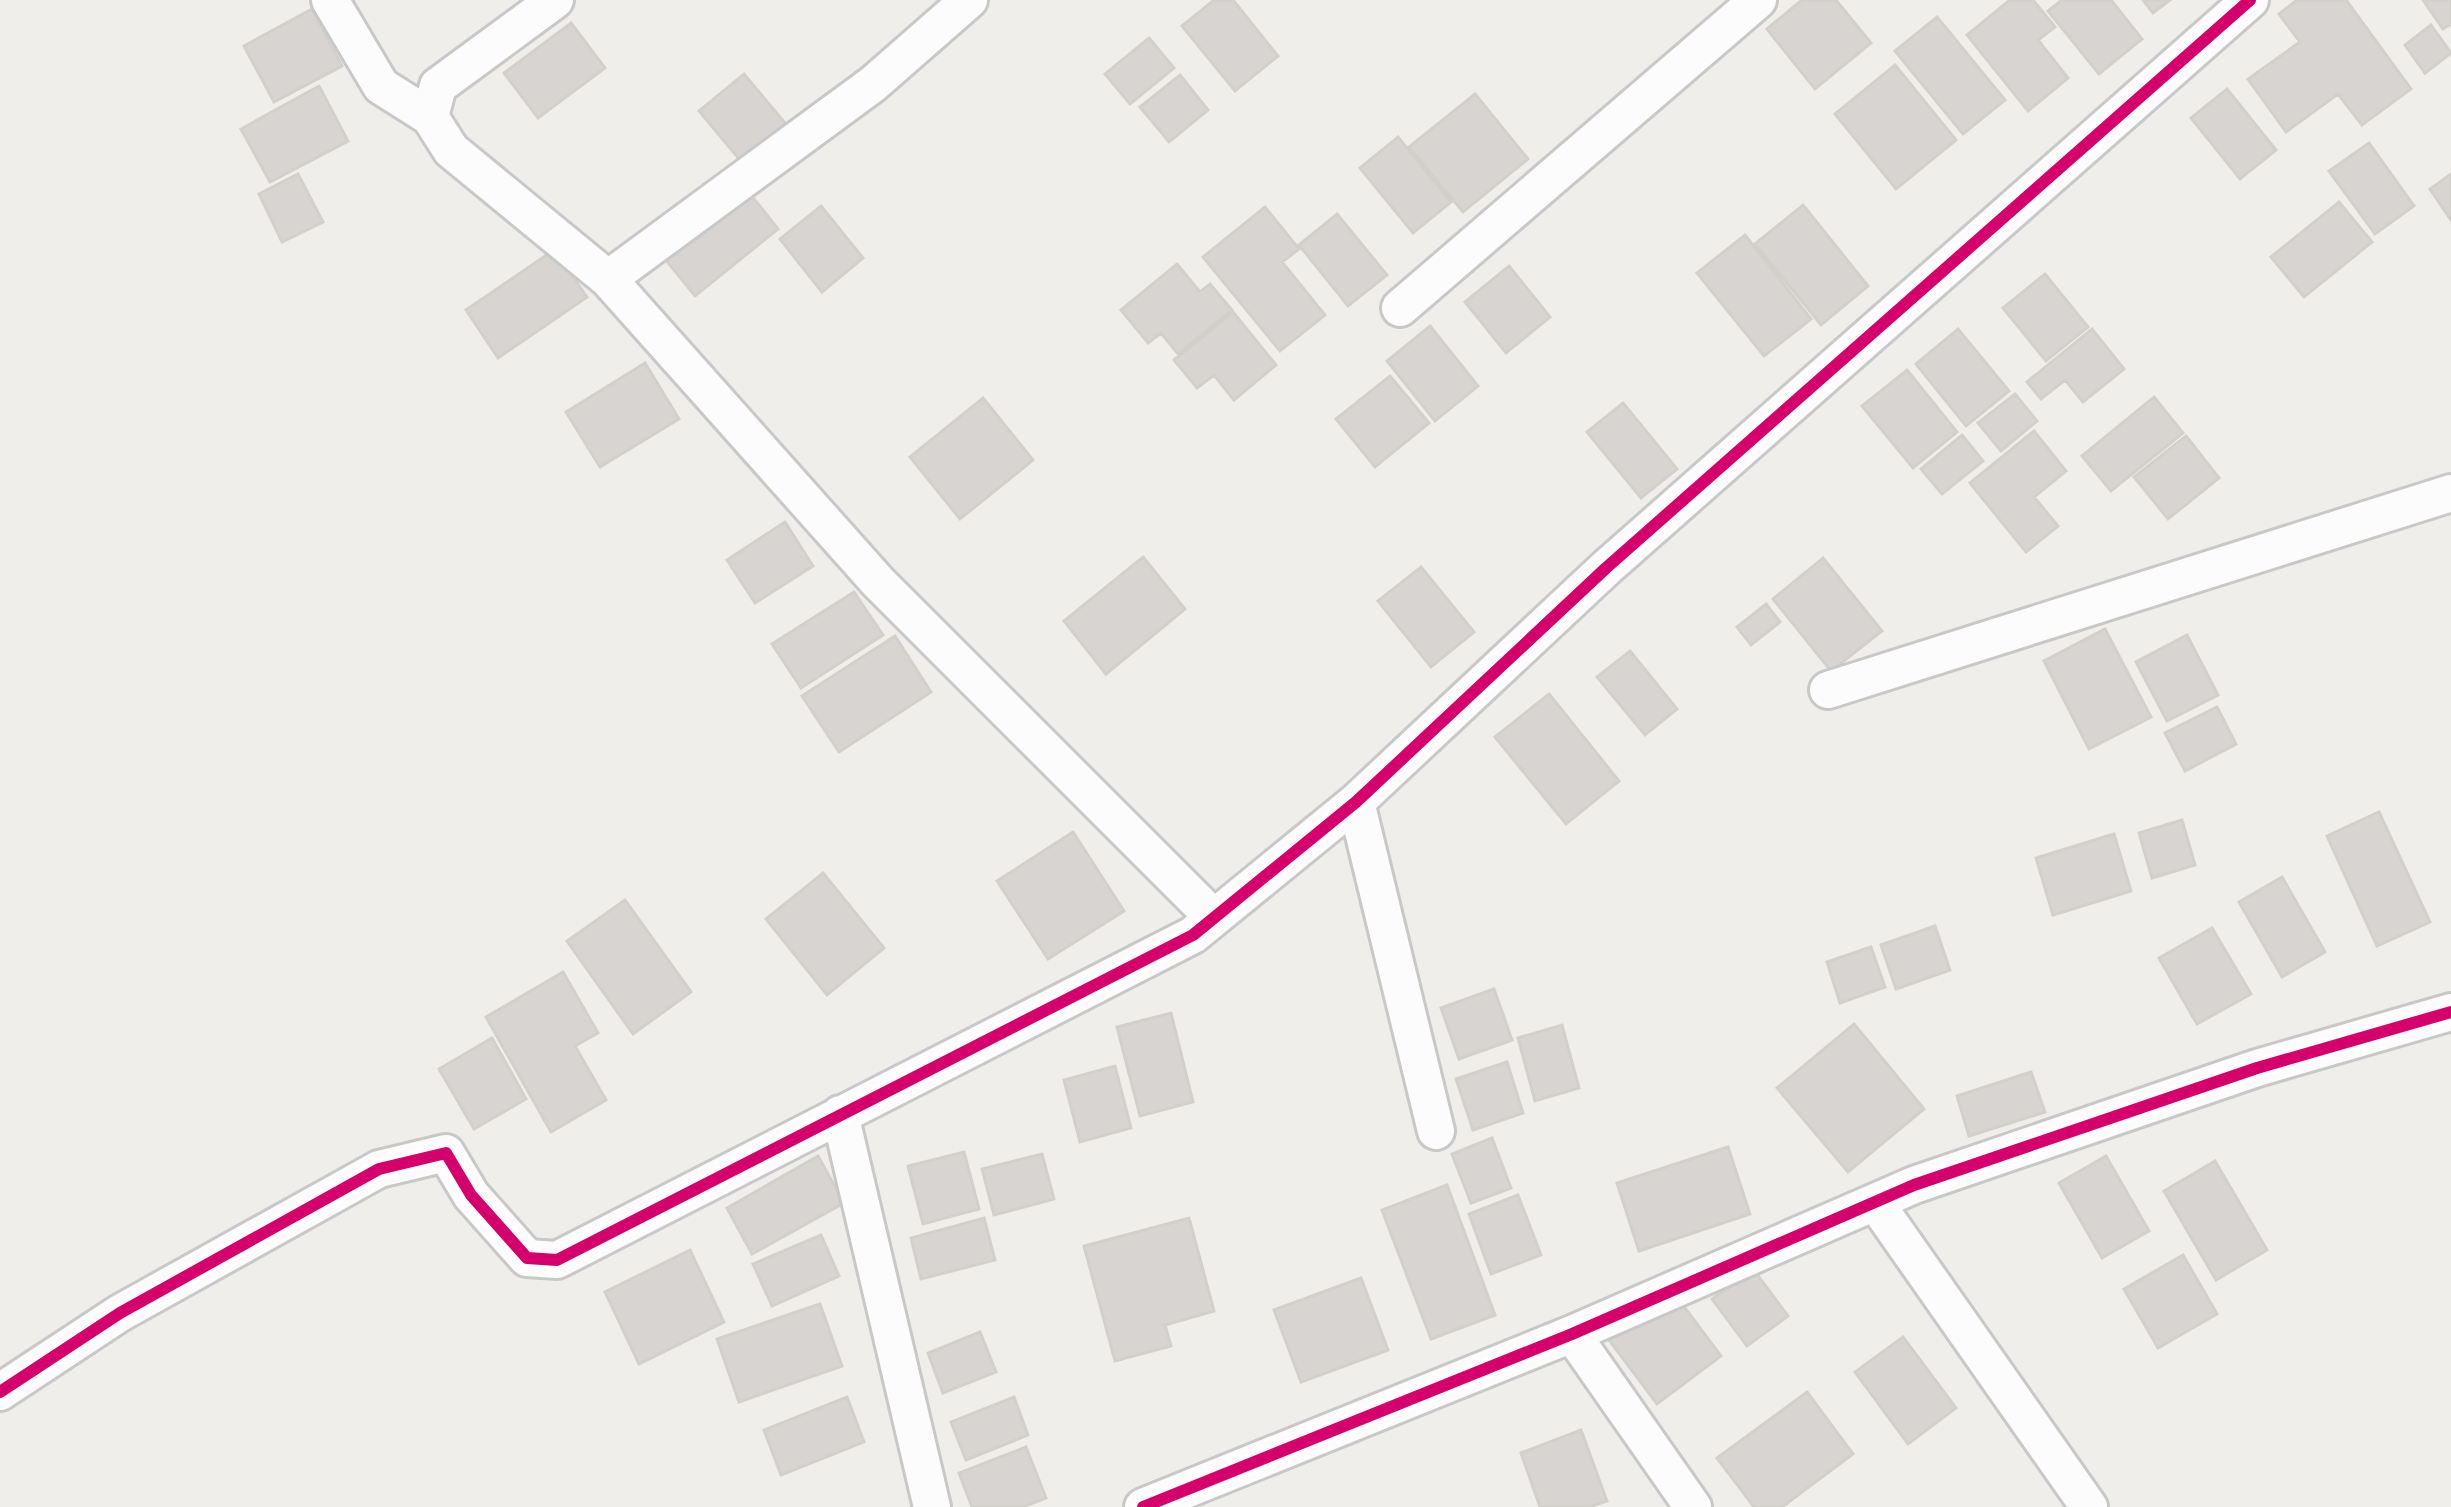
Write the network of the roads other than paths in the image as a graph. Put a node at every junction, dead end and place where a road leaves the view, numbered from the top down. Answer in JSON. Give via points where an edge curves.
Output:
{"nodes":[{"id":1,"x":329,"y":0,"type":"edge"},
{"id":2,"x":555,"y":0,"type":"edge"},
{"id":3,"x":970,"y":0,"type":"edge"},
{"id":4,"x":1758,"y":0,"type":"edge"},
{"id":5,"x":2251,"y":0,"type":"edge"},
{"id":6,"x":430,"y":117,"type":"junction"},
{"id":7,"x":608,"y":279,"type":"junction"},
{"id":8,"x":1400,"y":308,"type":"dead end"},
{"id":9,"x":2451,"y":494,"type":"edge"},
{"id":10,"x":1828,"y":690,"type":"dead end"},
{"id":11,"x":1356,"y":802,"type":"junction"},
{"id":12,"x":1213,"y":917,"type":"junction"},
{"id":13,"x":2451,"y":1012,"type":"edge"},
{"id":14,"x":840,"y":1114,"type":"junction"},
{"id":15,"x":1436,"y":1130,"type":"dead end"},
{"id":16,"x":1875,"y":1202,"type":"junction"},
{"id":17,"x":1573,"y":1334,"type":"junction"},
{"id":18,"x":0,"y":1392,"type":"edge"},
{"id":19,"x":932,"y":1507,"type":"edge"},
{"id":20,"x":1144,"y":1507,"type":"edge"},
{"id":21,"x":1693,"y":1507,"type":"edge"},
{"id":22,"x":2089,"y":1507,"type":"edge"}],
"edges":[{"from":1,"to":6,"type":"street","via":[[381,86]]},
{"from":2,"to":6,"type":"street","via":[[438,86]]},
{"from":3,"to":7,"type":"street","via":[[873,84]]},
{"from":4,"to":8,"type":"street"},
{"from":5,"to":11,"type":"street","via":[[1606,568]]},
{"from":6,"to":7,"type":"street","via":[[451,150]]},
{"from":7,"to":12,"type":"street","via":[[878,582]]},
{"from":9,"to":10,"type":"street"},
{"from":11,"to":12,"type":"street"},
{"from":11,"to":15,"type":"street"},
{"from":12,"to":14,"type":"street","via":[[1193,935]]},
{"from":13,"to":16,"type":"street","via":[[2258,1068]]},
{"from":14,"to":18,"type":"street","via":[[557,1260],[527,1258],[470,1195],[446,1153],[379,1169],[120,1313]]},
{"from":14,"to":19,"type":"street"},
{"from":16,"to":17,"type":"street"},
{"from":16,"to":22,"type":"street"},
{"from":17,"to":20,"type":"street"},
{"from":17,"to":21,"type":"street"}]}
